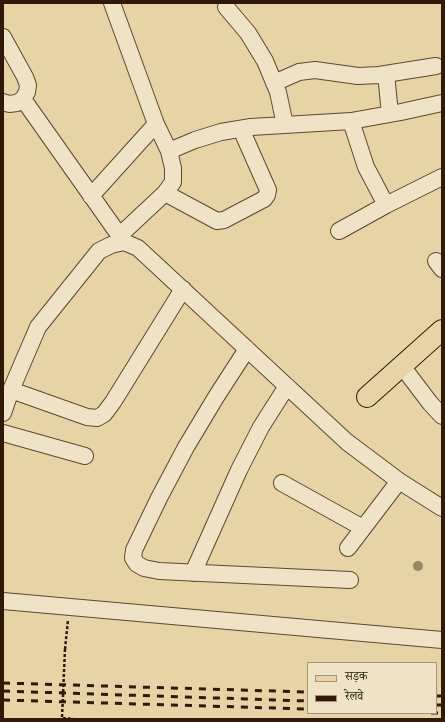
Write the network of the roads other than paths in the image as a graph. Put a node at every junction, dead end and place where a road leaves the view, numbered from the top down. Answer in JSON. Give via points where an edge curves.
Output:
{"nodes":[{"id":1,"x":112,"y":3,"type":"edge"},
{"id":2,"x":226,"y":7,"type":"dead end"},
{"id":3,"x":3,"y":37,"type":"edge"},
{"id":4,"x":436,"y":66,"type":"dead end"},
{"id":5,"x":386,"y":74,"type":"junction"},
{"id":6,"x":274,"y":83,"type":"junction"},
{"id":7,"x":23,"y":99,"type":"junction"},
{"id":8,"x":3,"y":102,"type":"edge"},
{"id":9,"x":442,"y":103,"type":"edge"},
{"id":10,"x":390,"y":114,"type":"junction"},
{"id":11,"x":351,"y":121,"type":"junction"},
{"id":12,"x":156,"y":124,"type":"junction"},
{"id":13,"x":285,"y":125,"type":"junction"},
{"id":14,"x":241,"y":129,"type":"junction"},
{"id":15,"x":169,"y":151,"type":"junction"},
{"id":16,"x":442,"y":177,"type":"edge"},
{"id":17,"x":165,"y":193,"type":"junction"},
{"id":18,"x":92,"y":196,"type":"junction"},
{"id":19,"x":386,"y":205,"type":"junction"},
{"id":20,"x":339,"y":231,"type":"dead end"},
{"id":21,"x":122,"y":239,"type":"junction"},
{"id":22,"x":183,"y":289,"type":"junction"},
{"id":23,"x":442,"y":330,"type":"edge"},
{"id":24,"x":247,"y":349,"type":"junction"},
{"id":25,"x":402,"y":366,"type":"junction"},
{"id":26,"x":287,"y":386,"type":"junction"},
{"id":27,"x":11,"y":390,"type":"junction"},
{"id":28,"x":367,"y":397,"type":"dead end"},
{"id":29,"x":3,"y":413,"type":"edge"},
{"id":30,"x":442,"y":416,"type":"edge"},
{"id":31,"x":3,"y":433,"type":"edge"},
{"id":32,"x":85,"y":456,"type":"dead end"},
{"id":33,"x":399,"y":481,"type":"junction"},
{"id":34,"x":282,"y":483,"type":"dead end"},
{"id":35,"x":441,"y":505,"type":"edge"},
{"id":36,"x":363,"y":528,"type":"junction"},
{"id":37,"x":348,"y":548,"type":"dead end"},
{"id":38,"x":193,"y":573,"type":"junction"},
{"id":39,"x":350,"y":580,"type":"dead end"},
{"id":40,"x":3,"y":601,"type":"edge"},
{"id":41,"x":442,"y":640,"type":"edge"}],
"edges":[{"from":1,"to":12,"type":"street"},
{"from":2,"to":6,"type":"street","via":[[248,33],[265,61]]},
{"from":3,"to":7,"type":"street","via":[[28,85]]},
{"from":4,"to":5,"type":"street"},
{"from":5,"to":6,"type":"street","via":[[358,76],[315,70],[299,72]]},
{"from":5,"to":10,"type":"street"},
{"from":6,"to":13,"type":"street"},
{"from":7,"to":8,"type":"street","via":[[17,103]]},
{"from":7,"to":18,"type":"street"},
{"from":9,"to":10,"type":"street"},
{"from":10,"to":11,"type":"street"},
{"from":11,"to":13,"type":"street"},
{"from":11,"to":19,"type":"street","via":[[366,167]]},
{"from":12,"to":15,"type":"street"},
{"from":12,"to":18,"type":"street"},
{"from":13,"to":14,"type":"street"},
{"from":14,"to":15,"type":"street","via":[[195,140]]},
{"from":14,"to":17,"type":"street","via":[[268,190],[264,199],[217,222]]},
{"from":15,"to":17,"type":"street","via":[[173,182]]},
{"from":16,"to":19,"type":"street"},
{"from":17,"to":21,"type":"street"},
{"from":18,"to":21,"type":"street"},
{"from":19,"to":20,"type":"street"},
{"from":21,"to":22,"type":"street","via":[[138,248]]},
{"from":21,"to":27,"type":"street","via":[[99,251],[38,327]]},
{"from":22,"to":24,"type":"street"},
{"from":22,"to":27,"type":"street","via":[[104,414],[97,418],[87,418]]},
{"from":23,"to":25,"type":"main road"},
{"from":24,"to":26,"type":"street"},
{"from":24,"to":38,"type":"street","via":[[186,447],[134,550],[133,558],[144,568]]},
{"from":25,"to":28,"type":"main road"},
{"from":25,"to":30,"type":"street"},
{"from":26,"to":33,"type":"street","via":[[347,442]]},
{"from":26,"to":38,"type":"street","via":[[261,427],[239,470]]},
{"from":27,"to":29,"type":"street"},
{"from":31,"to":32,"type":"street"},
{"from":33,"to":35,"type":"street"},
{"from":33,"to":36,"type":"street"},
{"from":34,"to":36,"type":"street"},
{"from":36,"to":37,"type":"street"},
{"from":38,"to":39,"type":"street"},
{"from":40,"to":41,"type":"street"}]}
